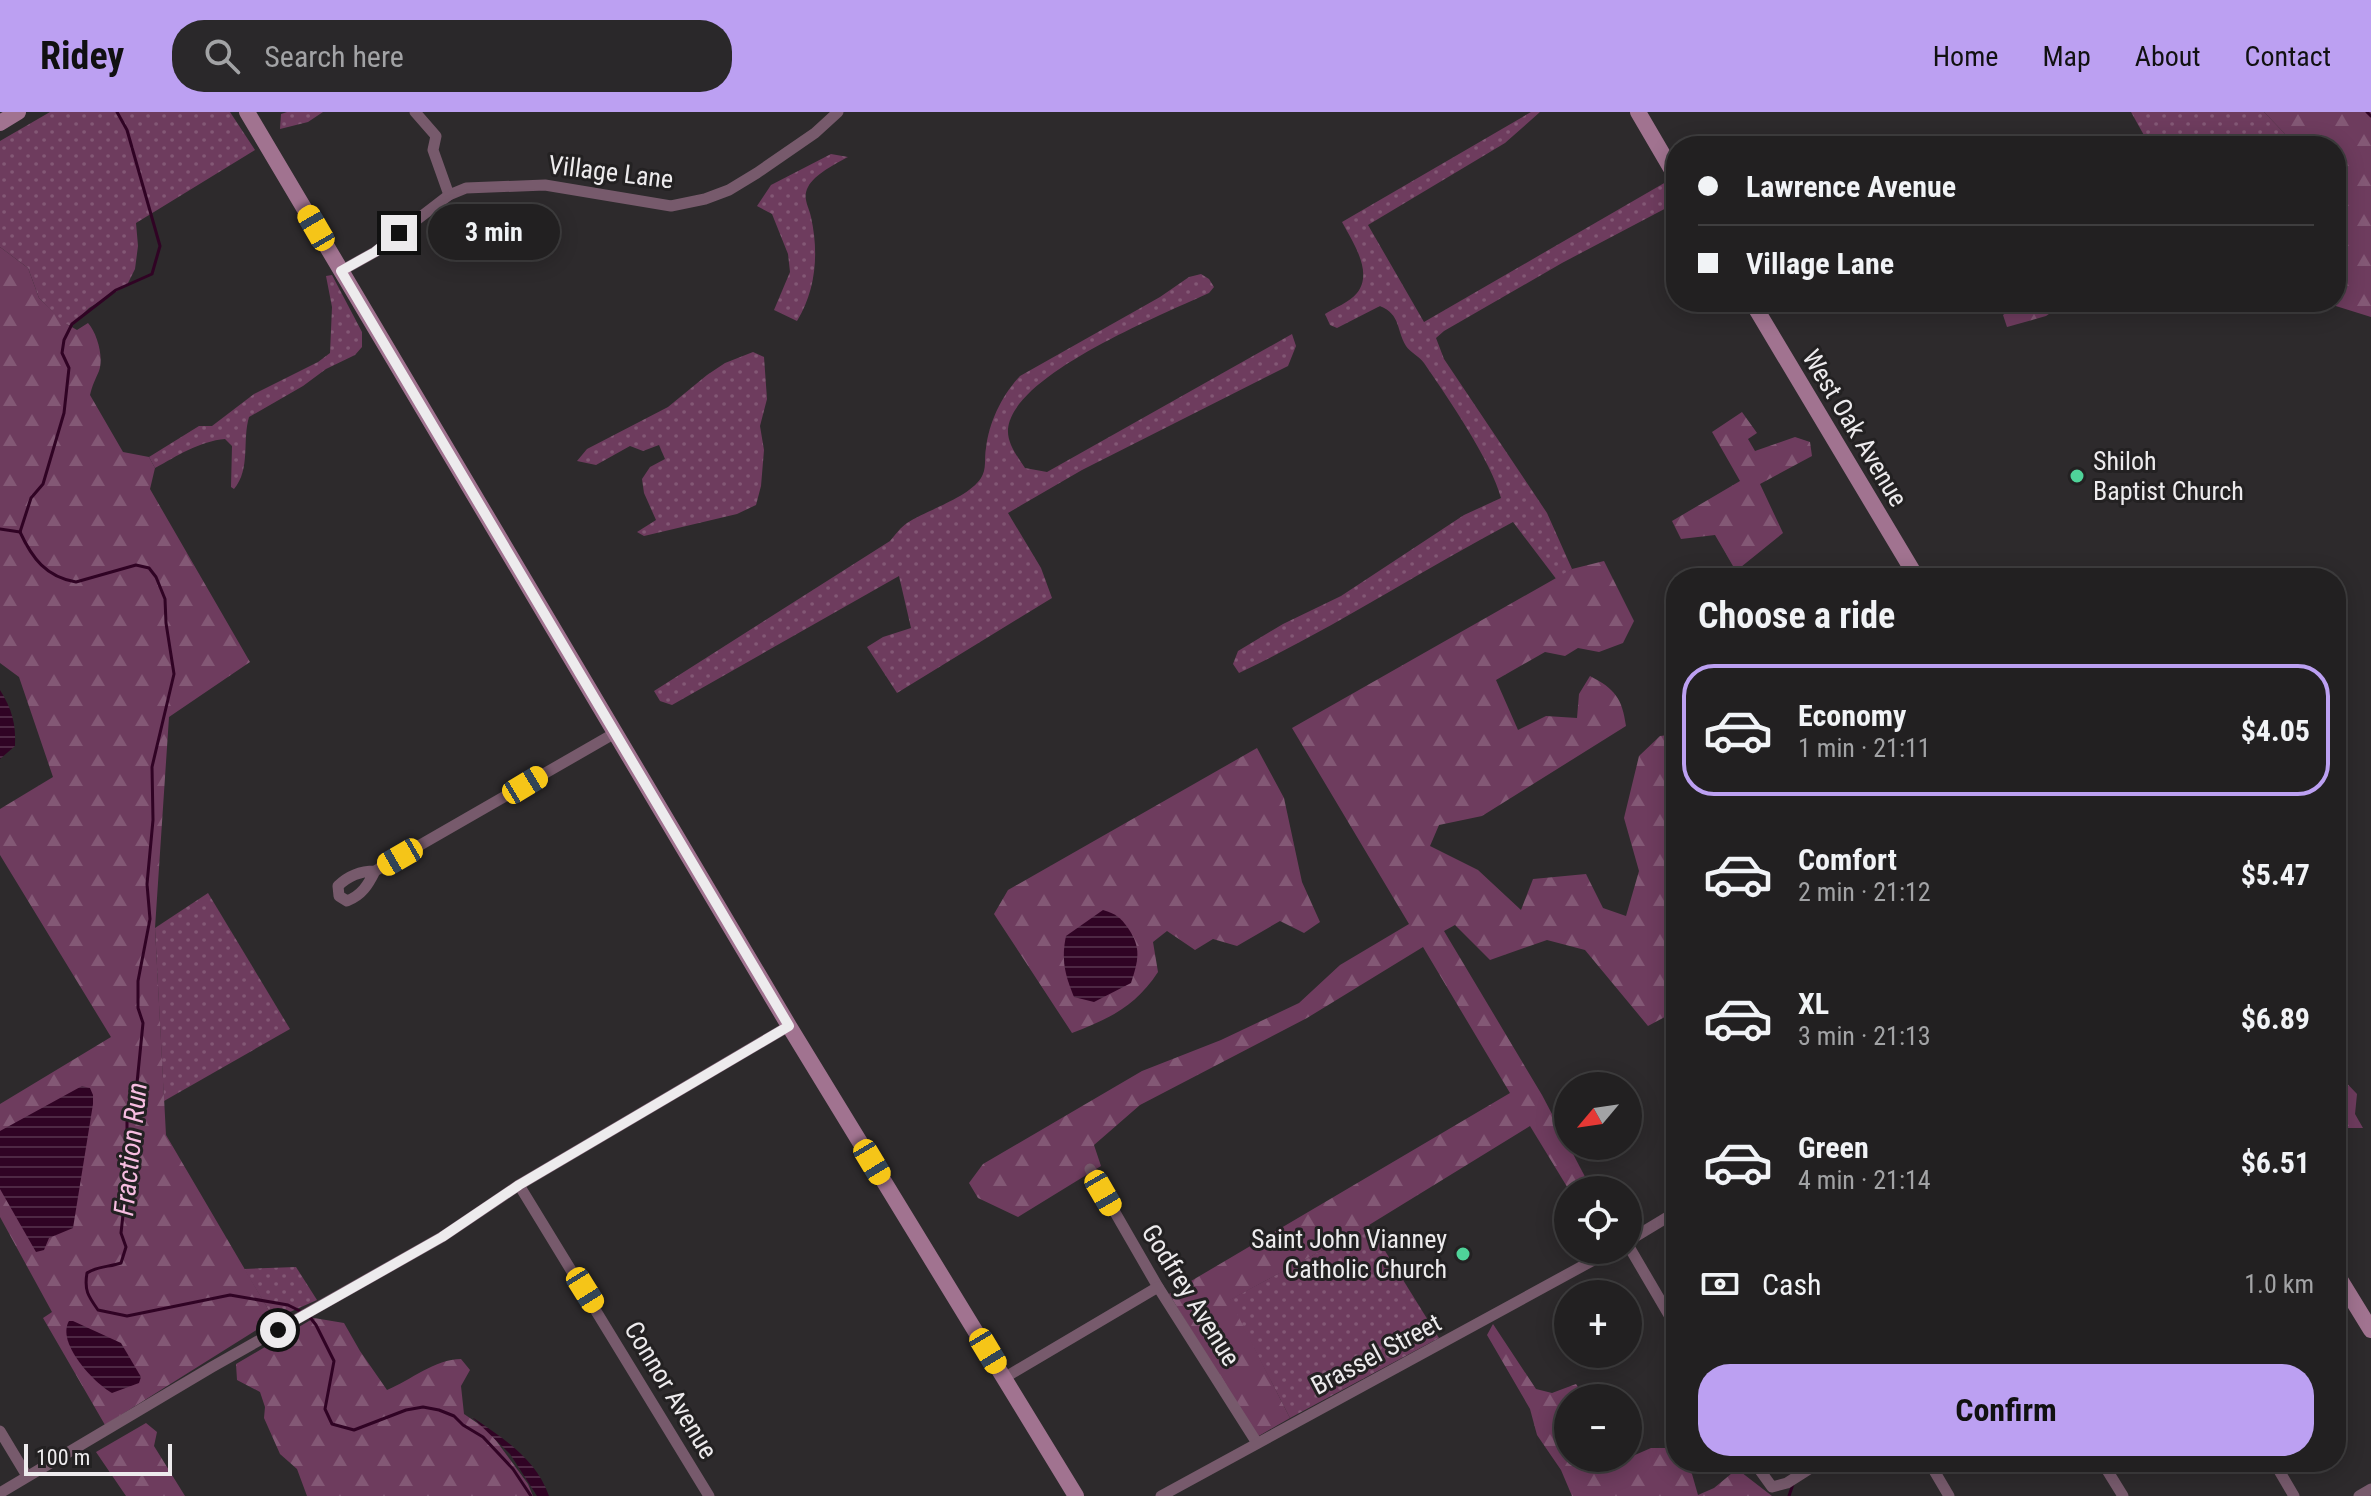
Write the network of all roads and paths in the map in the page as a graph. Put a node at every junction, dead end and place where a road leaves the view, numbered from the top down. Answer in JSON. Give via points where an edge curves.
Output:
{"nodes":[{"id":1,"x":18,"y":112,"type":"edge"},
{"id":2,"x":247,"y":112,"type":"edge"},
{"id":3,"x":415,"y":112,"type":"edge"},
{"id":4,"x":838,"y":112,"type":"edge"},
{"id":5,"x":1638,"y":112,"type":"edge"},
{"id":6,"x":0,"y":123,"type":"edge"},
{"id":7,"x":1666,"y":160,"type":"edge"},
{"id":8,"x":449,"y":195,"type":"junction"},
{"id":9,"x":341,"y":271,"type":"junction"},
{"id":10,"x":1758,"y":312,"type":"edge"},
{"id":11,"x":1911,"y":568,"type":"edge"},
{"id":12,"x":615,"y":733,"type":"junction"},
{"id":13,"x":375,"y":871,"type":"dead end"},
{"id":14,"x":789,"y":1026,"type":"junction"},
{"id":15,"x":1090,"y":1169,"type":"dead end"},
{"id":16,"x":519,"y":1185,"type":"junction"},
{"id":17,"x":1666,"y":1218,"type":"edge"},
{"id":18,"x":1642,"y":1234,"type":"edge"},
{"id":19,"x":1586,"y":1264,"type":"edge"},
{"id":20,"x":1640,"y":1264,"type":"edge"},
{"id":21,"x":1158,"y":1287,"type":"junction"},
{"id":22,"x":2346,"y":1289,"type":"edge"},
{"id":23,"x":1666,"y":1310,"type":"edge"},
{"id":24,"x":2371,"y":1330,"type":"edge"},
{"id":25,"x":1004,"y":1378,"type":"junction"},
{"id":26,"x":0,"y":1431,"type":"edge"},
{"id":27,"x":1257,"y":1443,"type":"junction"},
{"id":28,"x":1761,"y":1472,"type":"edge"},
{"id":29,"x":1804,"y":1472,"type":"edge"},
{"id":30,"x":1935,"y":1472,"type":"edge"},
{"id":31,"x":2108,"y":1472,"type":"edge"},
{"id":32,"x":2280,"y":1472,"type":"edge"},
{"id":33,"x":27,"y":1476,"type":"junction"},
{"id":34,"x":2371,"y":1489,"type":"edge"},
{"id":35,"x":0,"y":1493,"type":"edge"},
{"id":36,"x":709,"y":1496,"type":"edge"},
{"id":37,"x":1076,"y":1496,"type":"edge"},
{"id":38,"x":1161,"y":1496,"type":"edge"},
{"id":39,"x":1949,"y":1496,"type":"edge"},
{"id":40,"x":2123,"y":1496,"type":"edge"},
{"id":41,"x":2294,"y":1496,"type":"edge"},
{"id":42,"x":2359,"y":1496,"type":"edge"}],
"edges":[{"from":1,"to":6,"type":"street"},
{"from":2,"to":9,"type":"street"},
{"from":3,"to":8,"type":"street","via":[[436,136],[433,150]]},
{"from":4,"to":8,"type":"street","name":"Village Lane","via":[[789,152],[729,190],[671,206],[545,185],[466,188]]},
{"from":5,"to":7,"type":"street"},
{"from":8,"to":9,"type":"street","name":"Village Lane","via":[[375,252]]},
{"from":9,"to":12,"type":"street"},
{"from":10,"to":11,"type":"street","name":"West Oak Avenue"},
{"from":12,"to":13,"type":"street"},
{"from":12,"to":14,"type":"street"},
{"from":14,"to":16,"type":"street"},
{"from":14,"to":25,"type":"street"},
{"from":15,"to":21,"type":"street","name":"Godfrey Avenue"},
{"from":16,"to":33,"type":"street","via":[[442,1237]]},
{"from":16,"to":36,"type":"street","name":"Connor Avenue"},
{"from":17,"to":18,"type":"street"},
{"from":19,"to":27,"type":"street","name":"Brassel Street"},
{"from":20,"to":23,"type":"street"},
{"from":21,"to":25,"type":"street"},
{"from":21,"to":27,"type":"street","name":"Godfrey Avenue"},
{"from":22,"to":24,"type":"street"},
{"from":25,"to":37,"type":"street"},
{"from":26,"to":33,"type":"street"},
{"from":27,"to":38,"type":"street","name":"Brassel Street"},
{"from":28,"to":29,"type":"street","via":[[1772,1487]]},
{"from":30,"to":39,"type":"street"},
{"from":31,"to":40,"type":"street"},
{"from":32,"to":41,"type":"street"},
{"from":33,"to":35,"type":"street"},
{"from":34,"to":42,"type":"street"}]}
